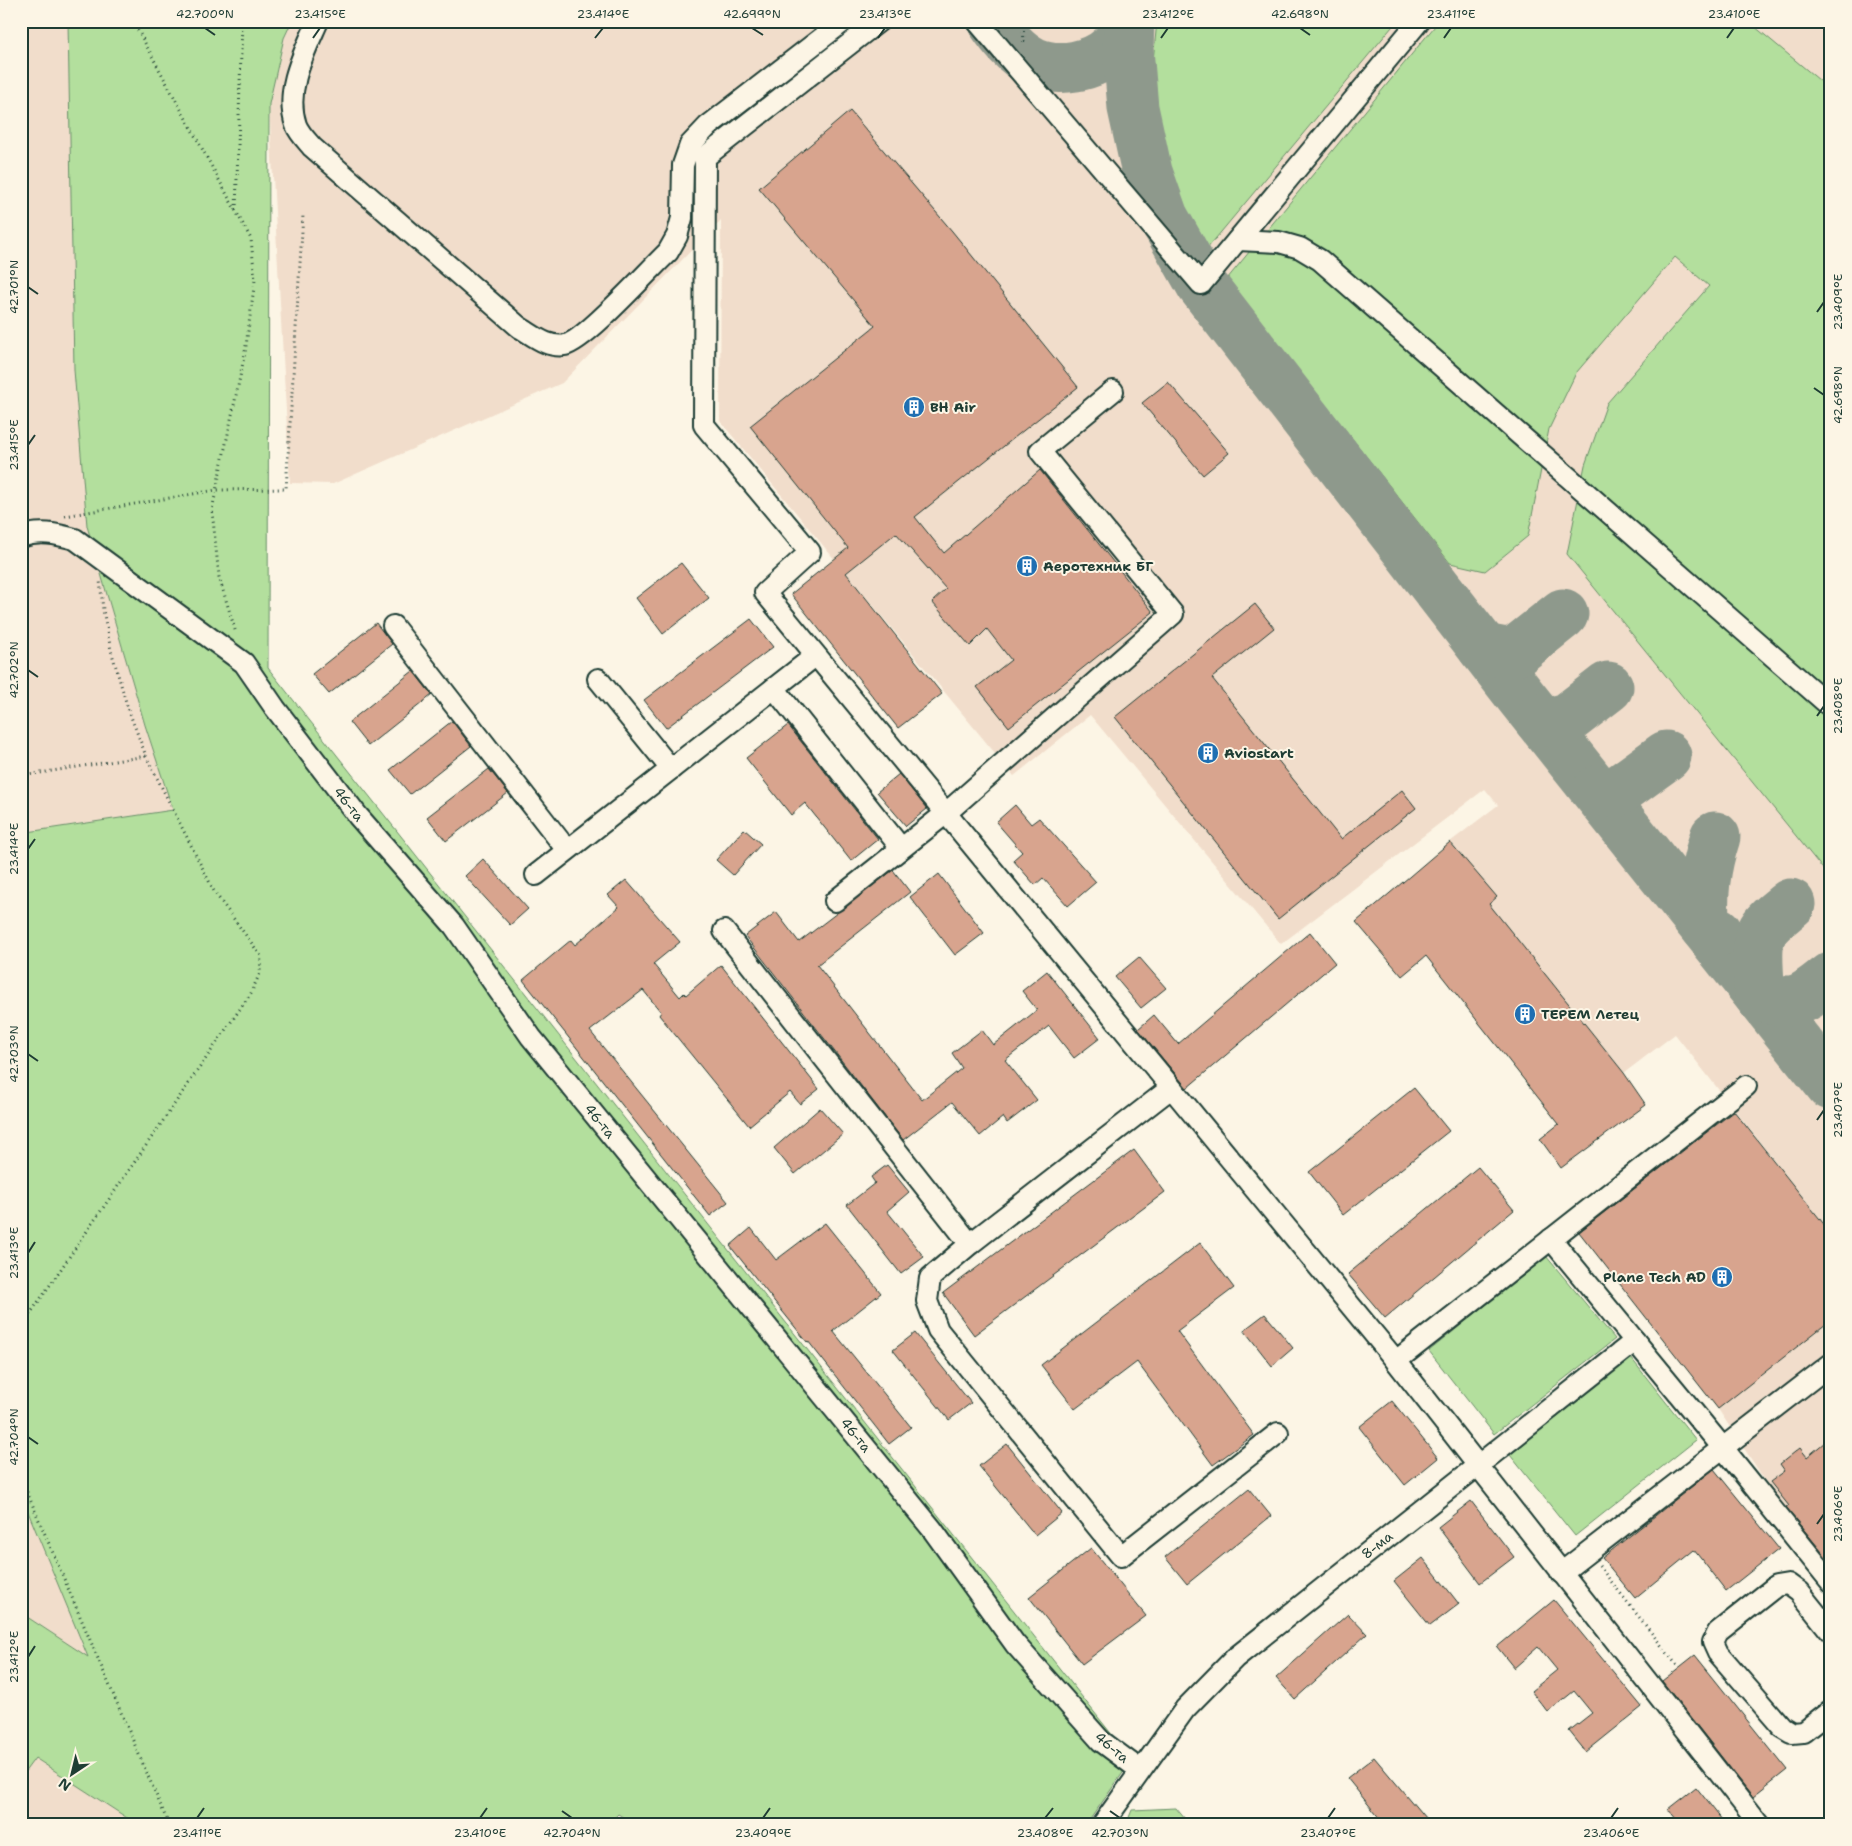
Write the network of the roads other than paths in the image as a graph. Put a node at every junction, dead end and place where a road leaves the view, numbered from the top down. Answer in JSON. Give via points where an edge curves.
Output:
{"nodes":[{"id":1,"x":318,"y":21,"type":"edge"},
{"id":2,"x":844,"y":21,"type":"edge"},
{"id":3,"x":879,"y":21,"type":"edge"},
{"id":4,"x":977,"y":21,"type":"edge"},
{"id":5,"x":1419,"y":21,"type":"edge"},
{"id":6,"x":1238,"y":240,"type":"junction"},
{"id":7,"x":1113,"y":391,"type":"dead end"},
{"id":8,"x":21,"y":536,"type":"edge"},
{"id":9,"x":393,"y":626,"type":"dead end"},
{"id":10,"x":815,"y":656,"type":"junction"},
{"id":11,"x":598,"y":679,"type":"dead end"},
{"id":12,"x":774,"y":688,"type":"junction"},
{"id":13,"x":1831,"y":707,"type":"edge"},
{"id":14,"x":671,"y":769,"type":"junction"},
{"id":15,"x":945,"y":814,"type":"junction"},
{"id":16,"x":901,"y":848,"type":"junction"},
{"id":17,"x":567,"y":850,"type":"junction"},
{"id":18,"x":536,"y":875,"type":"dead end"},
{"id":19,"x":835,"y":901,"type":"dead end"},
{"id":20,"x":724,"y":931,"type":"dead end"},
{"id":21,"x":1746,"y":1086,"type":"dead end"},
{"id":22,"x":1171,"y":1088,"type":"junction"},
{"id":23,"x":1551,"y":1240,"type":"junction"},
{"id":24,"x":970,"y":1244,"type":"junction"},
{"id":25,"x":1635,"y":1341,"type":"junction"},
{"id":26,"x":1396,"y":1361,"type":"junction"},
{"id":27,"x":1831,"y":1364,"type":"edge"},
{"id":28,"x":1278,"y":1433,"type":"dead end"},
{"id":29,"x":1723,"y":1448,"type":"junction"},
{"id":30,"x":1479,"y":1465,"type":"junction"},
{"id":31,"x":1562,"y":1572,"type":"junction"},
{"id":32,"x":1831,"y":1582,"type":"edge"},
{"id":33,"x":1831,"y":1632,"type":"edge"},
{"id":34,"x":1831,"y":1710,"type":"edge"},
{"id":35,"x":1140,"y":1770,"type":"junction"},
{"id":36,"x":1102,"y":1825,"type":"edge"},
{"id":37,"x":1113,"y":1825,"type":"edge"},
{"id":38,"x":1760,"y":1825,"type":"edge"}],
"edges":[{"from":1,"to":2,"type":"street","via":[[296,71],[293,100],[296,126],[312,147],[519,327],[544,343],[565,345],[583,336],[668,252],[682,218],[683,165],[690,146],[708,126]]},
{"from":3,"to":10,"type":"street","via":[[706,157],[704,425],[810,552],[764,593]]},
{"from":4,"to":6,"type":"street","via":[[1201,284]]},
{"from":5,"to":6,"type":"street"},
{"from":6,"to":13,"type":"street","via":[[1279,242],[1300,248],[1320,260]]},
{"from":7,"to":15,"type":"street","via":[[1040,451],[1174,614]]},
{"from":8,"to":35,"type":"street","name":"46-та","via":[[33,532],[75,539],[244,663],[358,816],[454,926],[531,1037],[932,1529],[1015,1644],[1101,1741]]},
{"from":9,"to":17,"type":"street"},
{"from":10,"to":12,"type":"street"},
{"from":10,"to":15,"type":"street"},
{"from":11,"to":14,"type":"street"},
{"from":12,"to":14,"type":"street"},
{"from":12,"to":16,"type":"street"},
{"from":14,"to":17,"type":"street"},
{"from":15,"to":16,"type":"street"},
{"from":15,"to":22,"type":"street"},
{"from":16,"to":19,"type":"street"},
{"from":17,"to":18,"type":"street"},
{"from":20,"to":24,"type":"street"},
{"from":21,"to":23,"type":"street"},
{"from":22,"to":24,"type":"street"},
{"from":22,"to":26,"type":"street"},
{"from":23,"to":25,"type":"street"},
{"from":23,"to":26,"type":"street"},
{"from":24,"to":28,"type":"street","via":[[930,1278],[927,1301],[938,1330],[1121,1556]]},
{"from":25,"to":29,"type":"street"},
{"from":25,"to":30,"type":"street","name":"8-ма"},
{"from":26,"to":30,"type":"street"},
{"from":27,"to":29,"type":"street"},
{"from":29,"to":31,"type":"street"},
{"from":29,"to":32,"type":"street"},
{"from":30,"to":31,"type":"street"},
{"from":30,"to":35,"type":"street","name":"8-ма","via":[[1235,1658],[1185,1709]]},
{"from":31,"to":38,"type":"street"},
{"from":33,"to":34,"type":"street","via":[[1799,1592],[1788,1584],[1776,1586],[1718,1632],[1714,1642],[1718,1653],[1782,1728],[1792,1734],[1803,1732]]},
{"from":35,"to":36,"type":"street","name":"8-ма"},
{"from":35,"to":37,"type":"street","name":"8-ма"}]}
